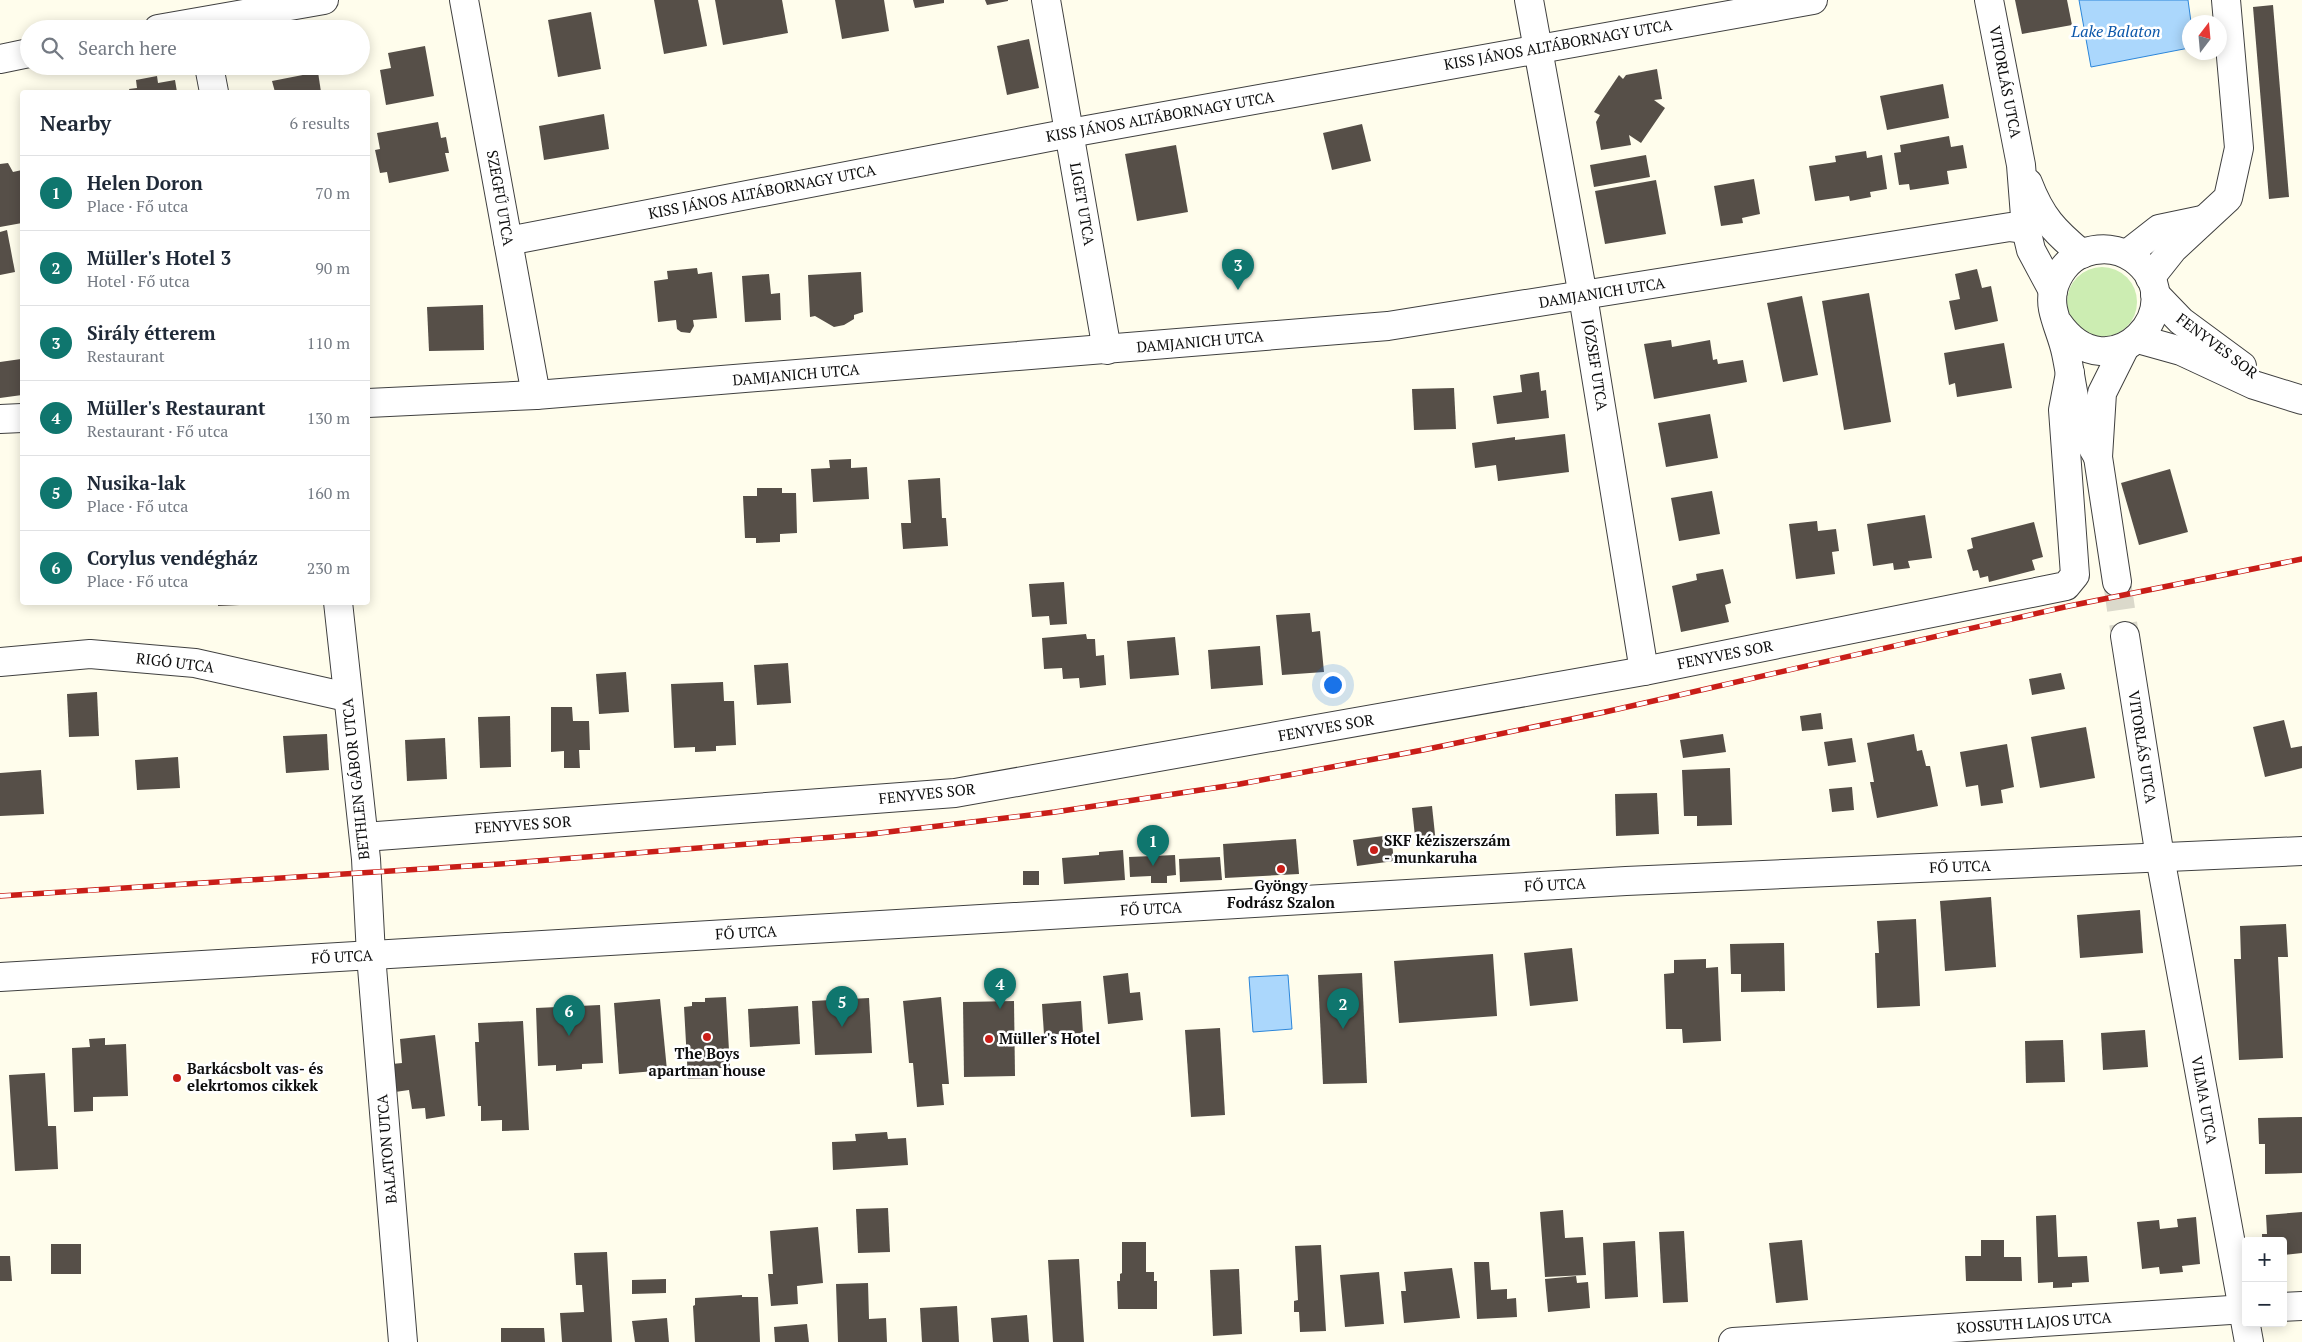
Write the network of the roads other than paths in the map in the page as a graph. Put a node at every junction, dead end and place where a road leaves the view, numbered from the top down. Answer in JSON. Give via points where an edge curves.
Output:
{"nodes":[{"id":1,"x":324,"y":0,"type":"edge"},
{"id":2,"x":464,"y":0,"type":"edge"},
{"id":3,"x":1046,"y":0,"type":"edge"},
{"id":4,"x":1528,"y":0,"type":"edge"},
{"id":5,"x":1812,"y":0,"type":"edge"},
{"id":6,"x":1988,"y":0,"type":"edge"},
{"id":7,"x":2226,"y":0,"type":"edge"},
{"id":8,"x":200,"y":16,"type":"edge"},
{"id":9,"x":187,"y":20,"type":"edge"},
{"id":10,"x":1537,"y":48,"type":"junction"},
{"id":11,"x":20,"y":55,"type":"edge"},
{"id":12,"x":0,"y":59,"type":"edge"},
{"id":13,"x":211,"y":75,"type":"edge"},
{"id":14,"x":214,"y":90,"type":"edge"},
{"id":15,"x":1070,"y":133,"type":"junction"},
{"id":16,"x":2021,"y":165,"type":"junction"},
{"id":17,"x":2202,"y":220,"type":"junction"},
{"id":18,"x":2026,"y":229,"type":"junction"},
{"id":19,"x":508,"y":241,"type":"junction"},
{"id":20,"x":2082,"y":254,"type":"junction"},
{"id":21,"x":2127,"y":254,"type":"junction"},
{"id":22,"x":2153,"y":286,"type":"junction"},
{"id":23,"x":2053,"y":291,"type":"junction"},
{"id":24,"x":1584,"y":296,"type":"junction"},
{"id":25,"x":2058,"y":323,"type":"junction"},
{"id":26,"x":2132,"y":343,"type":"junction"},
{"id":27,"x":1108,"y":350,"type":"junction"},
{"id":28,"x":2070,"y":373,"type":"junction"},
{"id":29,"x":536,"y":395,"type":"junction"},
{"id":30,"x":2292,"y":396,"type":"edge"},
{"id":31,"x":370,"y":404,"type":"edge"},
{"id":32,"x":20,"y":418,"type":"edge"},
{"id":33,"x":0,"y":419,"type":"edge"},
{"id":34,"x":2098,"y":457,"type":"junction"},
{"id":35,"x":2117,"y":582,"type":"tunnel mouth"},
{"id":36,"x":338,"y":605,"type":"edge"},
{"id":37,"x":2125,"y":636,"type":"tunnel mouth"},
{"id":38,"x":0,"y":662,"type":"edge"},
{"id":39,"x":1644,"y":671,"type":"junction"},
{"id":40,"x":347,"y":697,"type":"junction"},
{"id":41,"x":364,"y":836,"type":"junction"},
{"id":42,"x":2302,"y":852,"type":"edge"},
{"id":43,"x":2160,"y":857,"type":"junction"},
{"id":44,"x":371,"y":955,"type":"junction"},
{"id":45,"x":0,"y":977,"type":"edge"},
{"id":46,"x":2242,"y":1299,"type":"edge"},
{"id":47,"x":2302,"y":1306,"type":"edge"},
{"id":48,"x":2287,"y":1307,"type":"edge"},
{"id":49,"x":2242,"y":1310,"type":"edge"},
{"id":50,"x":2247,"y":1327,"type":"edge"},
{"id":51,"x":403,"y":1342,"type":"edge"},
{"id":52,"x":1733,"y":1342,"type":"edge"},
{"id":53,"x":2249,"y":1342,"type":"edge"}],
"edges":[{"from":1,"to":8,"type":"street"},
{"from":2,"to":19,"type":"street","name":"SZEGFŰ UTCA"},
{"from":3,"to":15,"type":"street","name":"LIGET UTCA"},
{"from":4,"to":10,"type":"street","name":"JÓZSEF UTCA"},
{"from":5,"to":10,"type":"street","name":"KISS JÁNOS ALTÁBORNAGY UTCA"},
{"from":6,"to":16,"type":"street","name":"VITORLÁS UTCA"},
{"from":7,"to":17,"type":"street","via":[[2239,148],[2228,198]]},
{"from":8,"to":9,"type":"street"},
{"from":10,"to":15,"type":"street","name":"KISS JÁNOS ALTÁBORNAGY UTCA"},
{"from":10,"to":24,"type":"street","name":"JÓZSEF UTCA"},
{"from":11,"to":12,"type":"street"},
{"from":13,"to":14,"type":"street"},
{"from":15,"to":19,"type":"street","name":"KISS JÁNOS ALTÁBORNAGY UTCA"},
{"from":15,"to":27,"type":"street","name":"LIGET UTCA"},
{"from":16,"to":18,"type":"street","name":"VITORLÁS UTCA"},
{"from":16,"to":20,"type":"street","name":"VITORLÁS UTCA","via":[[2038,207],[2058,234]]},
{"from":17,"to":21,"type":"street","via":[[2159,229]]},
{"from":17,"to":22,"type":"street","via":[[2174,249]]},
{"from":18,"to":23,"type":"street","name":"VITORLÁS UTCA","via":[[2031,250]]},
{"from":18,"to":24,"type":"street","name":"DAMJANICH UTCA","via":[[2010,227]]},
{"from":19,"to":29,"type":"street","name":"SZEGFŰ UTCA"},
{"from":20,"to":21,"type":"street","via":[[2097,249]]},
{"from":20,"to":23,"type":"street","via":[[2068,263],[2058,276]]},
{"from":21,"to":22,"type":"street","via":[[2141,264]]},
{"from":22,"to":26,"type":"street","name":"VITORLÁS UTCA","via":[[2154,311],[2149,326]]},
{"from":22,"to":30,"type":"street","name":"FENYVES SOR","via":[[2181,322],[2228,357]]},
{"from":23,"to":25,"type":"street","name":"VITORLÁS UTCA","via":[[2053,308]]},
{"from":24,"to":27,"type":"street","name":"DAMJANICH UTCA","via":[[1388,326]]},
{"from":24,"to":39,"type":"street","name":"JÓZSEF UTCA"},
{"from":25,"to":26,"type":"street","name":"VITORLÁS UTCA","via":[[2073,341],[2094,351],[2110,352]]},
{"from":25,"to":28,"type":"street","name":"VITORLÁS UTCA"},
{"from":26,"to":30,"type":"street","name":"FENYVES SOR","via":[[2181,351],[2254,385]]},
{"from":26,"to":34,"type":"street","name":"VITORLÁS UTCA","via":[[2102,393]]},
{"from":27,"to":29,"type":"street","name":"DAMJANICH UTCA"},
{"from":28,"to":34,"type":"street","name":"VITORLÁS UTCA","via":[[2081,424]]},
{"from":28,"to":39,"type":"street","name":"FENYVES SOR","via":[[2063,410],[2074,575],[2066,586]]},
{"from":29,"to":31,"type":"street","name":"DAMJANICH UTCA"},
{"from":32,"to":33,"type":"street"},
{"from":34,"to":35,"type":"street","name":"VITORLÁS UTCA"},
{"from":36,"to":40,"type":"street","name":"BETHLEN GÁBOR UTCA"},
{"from":37,"to":43,"type":"street","name":"VITORLÁS UTCA"},
{"from":38,"to":40,"type":"street","name":"RIGÓ UTCA","via":[[90,654],[195,663]]},
{"from":39,"to":41,"type":"street","name":"FENYVES SOR","via":[[955,794]]},
{"from":40,"to":41,"type":"street","name":"BETHLEN GÁBOR UTCA"},
{"from":41,"to":44,"type":"street","name":"BETHLEN GÁBOR UTCA"},
{"from":42,"to":43,"type":"street","name":"FŐ UTCA"},
{"from":43,"to":44,"type":"street","name":"FŐ UTCA","via":[[1616,882]]},
{"from":43,"to":46,"type":"street","name":"VILMA UTCA"},
{"from":44,"to":45,"type":"street","name":"FŐ UTCA"},
{"from":44,"to":51,"type":"street","name":"BALATON UTCA"},
{"from":47,"to":48,"type":"street"},
{"from":49,"to":52,"type":"street","name":"KOSSUTH LAJOS UTCA"},
{"from":50,"to":53,"type":"street","name":"VILMA UTCA"}]}
